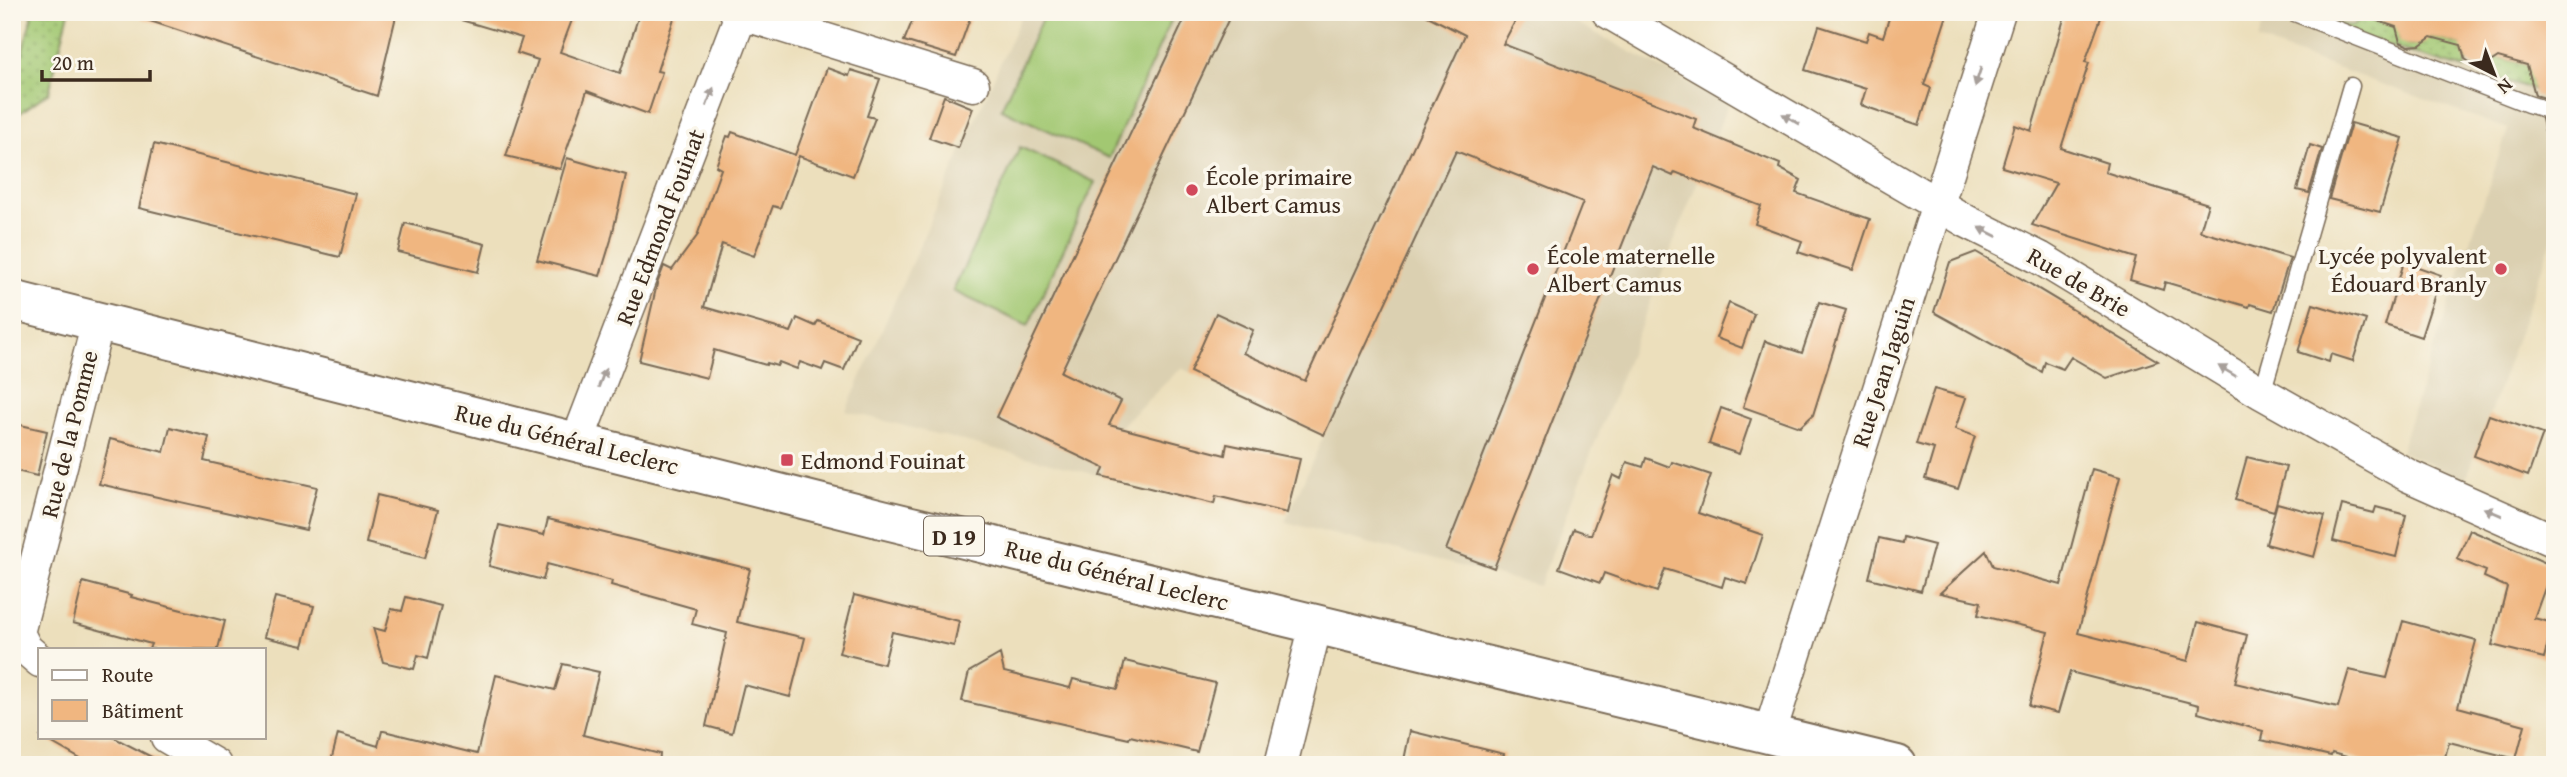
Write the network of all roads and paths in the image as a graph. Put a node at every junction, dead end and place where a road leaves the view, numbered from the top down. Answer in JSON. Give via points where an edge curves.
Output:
{"nodes":[{"id":1,"x":1999,"y":12,"type":"edge"},
{"id":2,"x":2292,"y":12,"type":"edge"},
{"id":3,"x":740,"y":13,"type":"edge"},
{"id":4,"x":1613,"y":13,"type":"edge"},
{"id":5,"x":973,"y":85,"type":"dead end"},
{"id":6,"x":2351,"y":86,"type":"dead end"},
{"id":7,"x":2555,"y":112,"type":"edge"},
{"id":8,"x":1937,"y":204,"type":"junction"},
{"id":9,"x":12,"y":300,"type":"edge"},
{"id":10,"x":98,"y":322,"type":"junction"},
{"id":11,"x":2262,"y":393,"type":"junction"},
{"id":12,"x":577,"y":442,"type":"junction"},
{"id":13,"x":2555,"y":541,"type":"edge"},
{"id":14,"x":1316,"y":624,"type":"junction"},
{"id":15,"x":38,"y":659,"type":"edge"},
{"id":16,"x":1770,"y":733,"type":"junction"},
{"id":17,"x":169,"y":738,"type":"edge"},
{"id":18,"x":215,"y":765,"type":"edge"},
{"id":19,"x":1281,"y":765,"type":"edge"},
{"id":20,"x":1897,"y":765,"type":"edge"}],
"edges":[{"from":1,"to":8,"type":"street","name":"Rue Jean Jaguin","one_way":true},
{"from":2,"to":7,"type":"lane"},
{"from":3,"to":5,"type":"street"},
{"from":12,"to":3,"type":"street","name":"Rue Edmond Fouinat","one_way":true},
{"from":8,"to":4,"type":"street","name":"Rue de Brie","one_way":true},
{"from":6,"to":11,"type":"lane"},
{"from":11,"to":8,"type":"street","name":"Rue de Brie","one_way":true,"via":[[2040,258]]},
{"from":8,"to":16,"type":"street","name":"Rue Jean Jaguin"},
{"from":9,"to":10,"type":"main road","name":"Rue du Général Leclerc","number":"D 19"},
{"from":10,"to":12,"type":"main road","name":"Rue du Général Leclerc","number":"D 19"},
{"from":10,"to":15,"type":"street","name":"Rue de la Pomme","via":[[18,633]]},
{"from":13,"to":11,"type":"street","name":"Rue de Brie","one_way":true,"via":[[2409,476]]},
{"from":12,"to":14,"type":"main road","name":"Rue du Général Leclerc","number":"D 19"},
{"from":14,"to":16,"type":"main road","name":"Rue du Général Leclerc","number":"D 19"},
{"from":14,"to":19,"type":"street"},
{"from":16,"to":20,"type":"main road","name":"Rue du Général Leclerc","number":"D 19"},
{"from":17,"to":18,"type":"street"}]}
